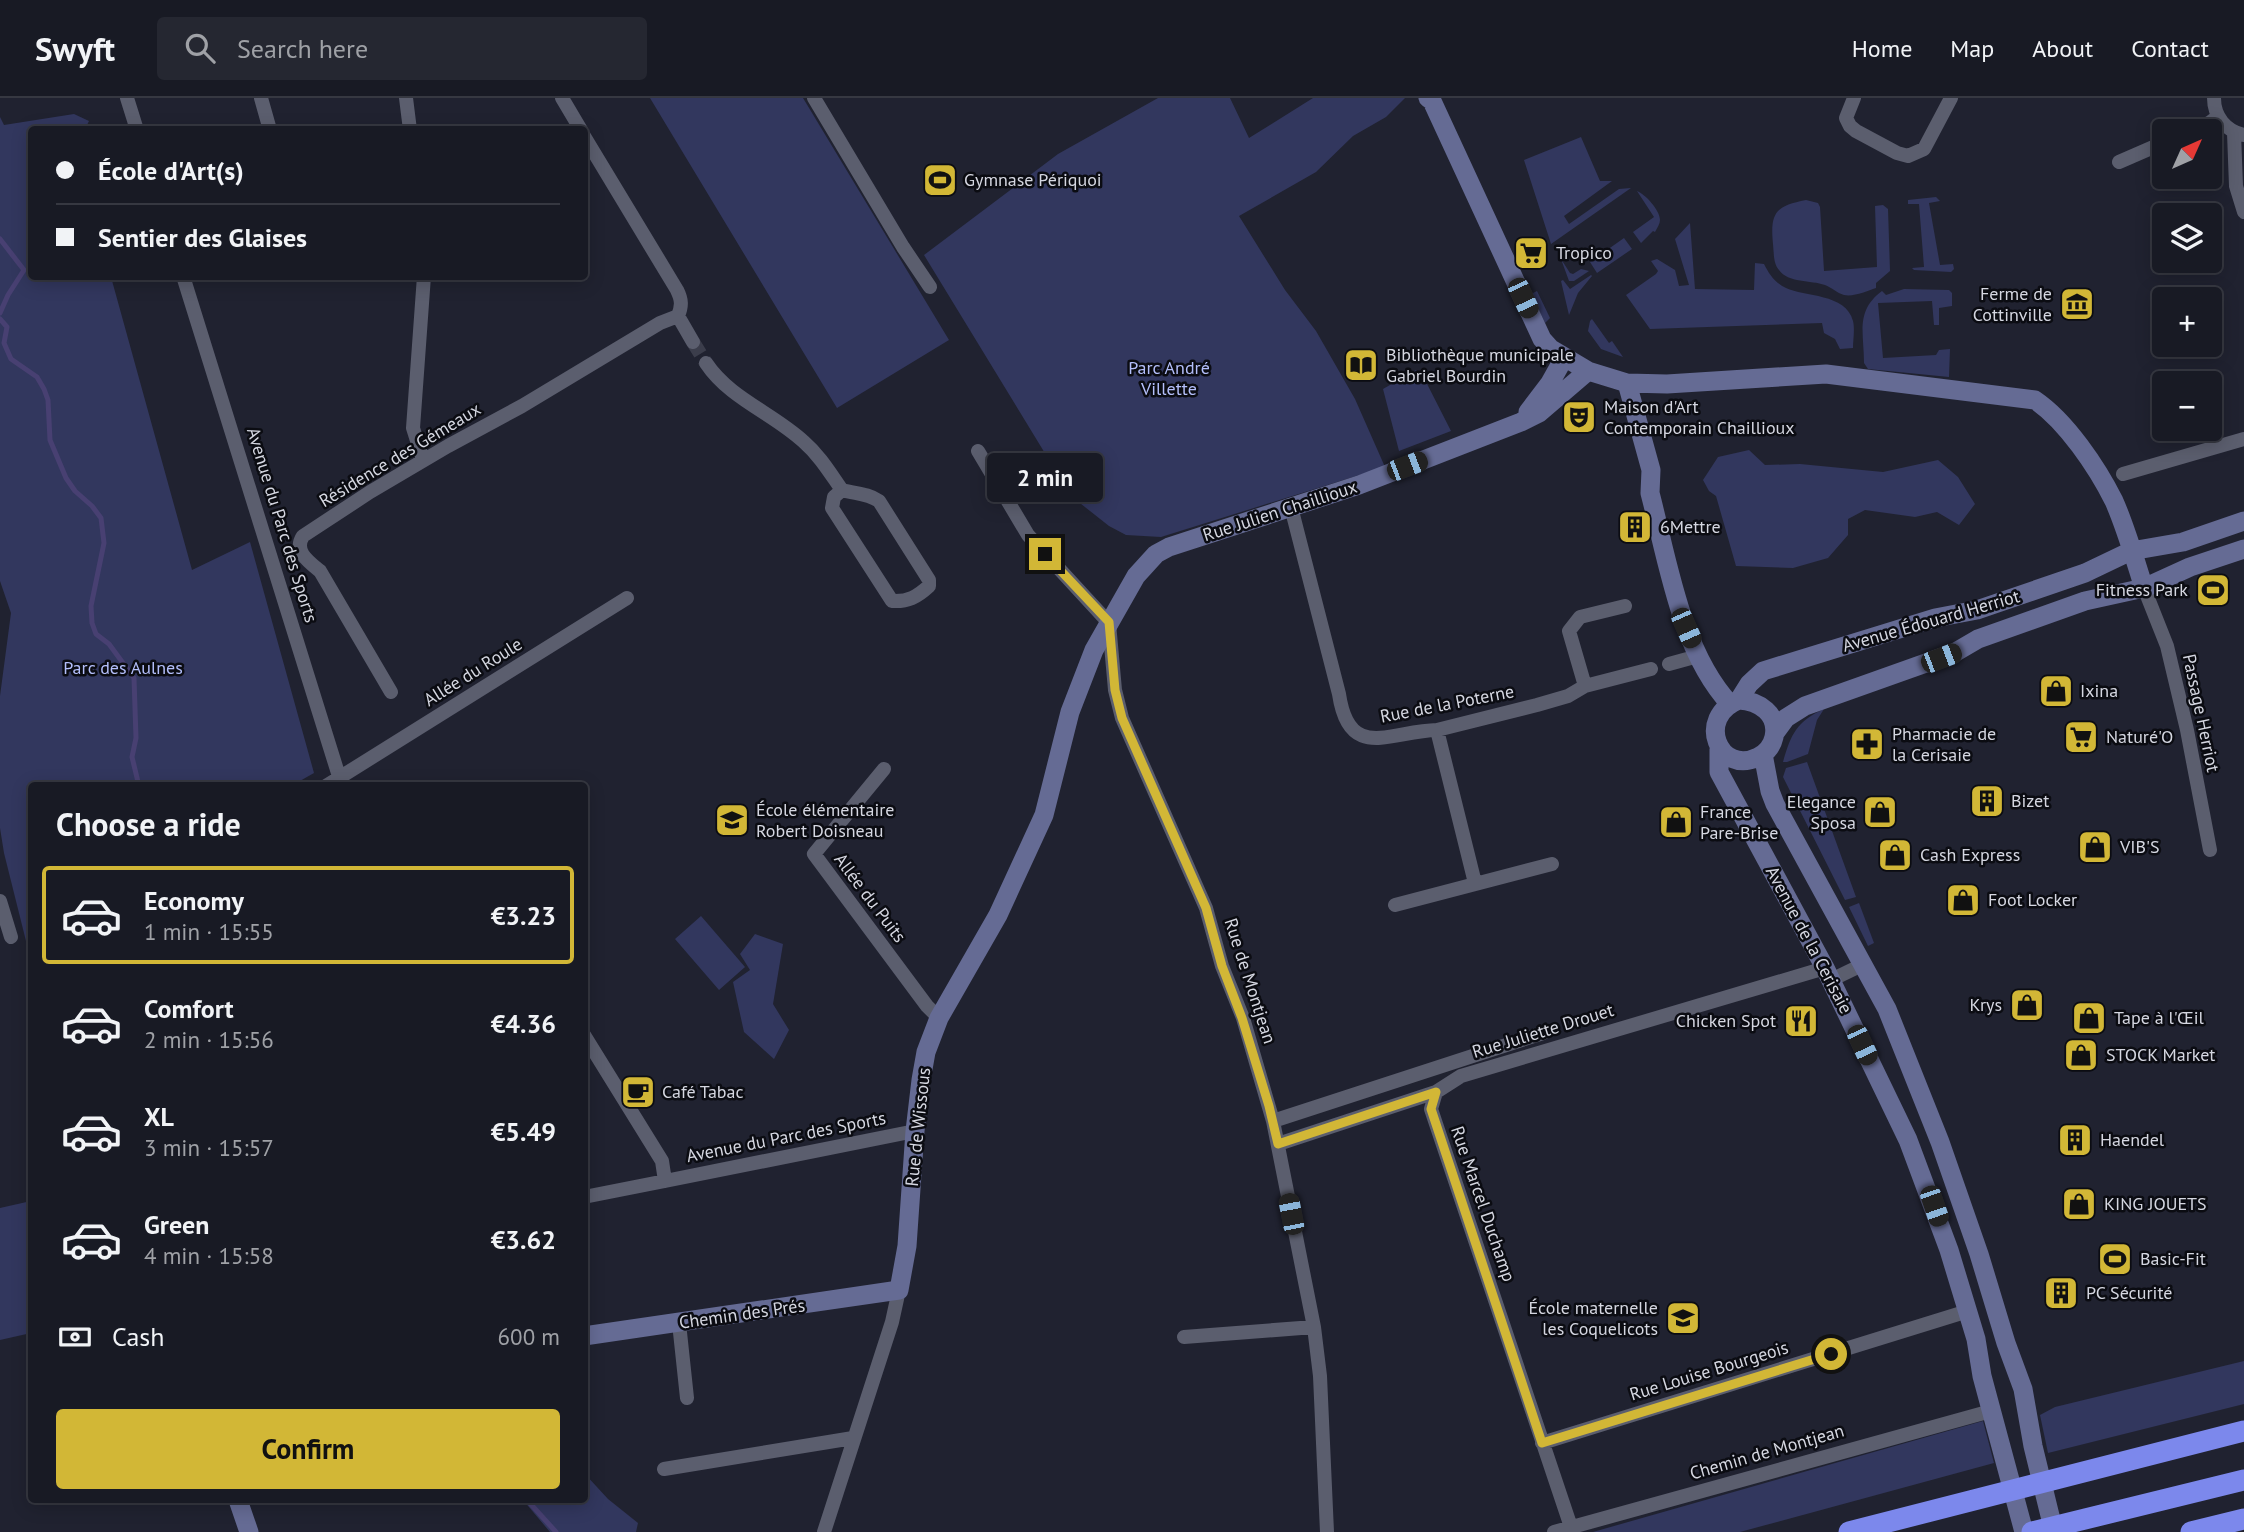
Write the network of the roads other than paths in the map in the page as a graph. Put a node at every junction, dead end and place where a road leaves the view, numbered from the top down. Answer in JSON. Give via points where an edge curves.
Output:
{"nodes":[{"id":1,"x":127,"y":98,"type":"edge"},
{"id":2,"x":261,"y":98,"type":"edge"},
{"id":3,"x":406,"y":98,"type":"edge"},
{"id":4,"x":562,"y":98,"type":"edge"},
{"id":5,"x":814,"y":98,"type":"edge"},
{"id":6,"x":1854,"y":98,"type":"edge"},
{"id":7,"x":1951,"y":98,"type":"edge"},
{"id":8,"x":2214,"y":98,"type":"edge"},
{"id":9,"x":1431,"y":99,"type":"edge"},
{"id":10,"x":2217,"y":117,"type":"junction"},
{"id":11,"x":2214,"y":119,"type":"edge"},
{"id":12,"x":136,"y":126,"type":"edge"},
{"id":13,"x":269,"y":126,"type":"edge"},
{"id":14,"x":410,"y":126,"type":"edge"},
{"id":15,"x":579,"y":126,"type":"edge"},
{"id":16,"x":2239,"y":134,"type":"edge"},
{"id":17,"x":588,"y":143,"type":"edge"},
{"id":18,"x":2152,"y":148,"type":"edge"},
{"id":19,"x":2119,"y":162,"type":"dead end"},
{"id":20,"x":2244,"y":212,"type":"edge"},
{"id":21,"x":184,"y":280,"type":"edge"},
{"id":22,"x":424,"y":280,"type":"edge"},
{"id":23,"x":930,"y":287,"type":"dead end"},
{"id":24,"x":678,"y":316,"type":"junction"},
{"id":25,"x":693,"y":342,"type":"tunnel mouth"},
{"id":26,"x":1564,"y":358,"type":"junction"},
{"id":27,"x":706,"y":363,"type":"tunnel mouth"},
{"id":28,"x":1588,"y":371,"type":"junction"},
{"id":29,"x":1627,"y":383,"type":"junction"},
{"id":30,"x":1521,"y":422,"type":"junction"},
{"id":31,"x":2244,"y":439,"type":"edge"},
{"id":32,"x":978,"y":451,"type":"dead end"},
{"id":33,"x":423,"y":460,"type":"junction"},
{"id":34,"x":2123,"y":474,"type":"dead end"},
{"id":35,"x":842,"y":490,"type":"junction"},
{"id":36,"x":1291,"y":507,"type":"junction"},
{"id":37,"x":2244,"y":521,"type":"edge"},
{"id":38,"x":2244,"y":549,"type":"edge"},
{"id":39,"x":2131,"y":551,"type":"junction"},
{"id":40,"x":2144,"y":588,"type":"junction"},
{"id":41,"x":627,"y":598,"type":"dead end"},
{"id":42,"x":1625,"y":606,"type":"dead end"},
{"id":43,"x":1109,"y":622,"type":"junction"},
{"id":44,"x":1698,"y":656,"type":"junction"},
{"id":45,"x":1669,"y":664,"type":"dead end"},
{"id":46,"x":1651,"y":669,"type":"dead end"},
{"id":47,"x":1585,"y":686,"type":"junction"},
{"id":48,"x":391,"y":692,"type":"dead end"},
{"id":49,"x":1734,"y":702,"type":"junction"},
{"id":50,"x":1437,"y":730,"type":"junction"},
{"id":51,"x":1775,"y":733,"type":"junction"},
{"id":52,"x":1720,"y":749,"type":"junction"},
{"id":53,"x":1763,"y":754,"type":"junction"},
{"id":54,"x":884,"y":769,"type":"dead end"},
{"id":55,"x":340,"y":782,"type":"edge"},
{"id":56,"x":2210,"y":850,"type":"dead end"},
{"id":57,"x":1552,"y":864,"type":"dead end"},
{"id":58,"x":1475,"y":883,"type":"junction"},
{"id":59,"x":0,"y":901,"type":"edge"},
{"id":60,"x":1395,"y":905,"type":"dead end"},
{"id":61,"x":11,"y":937,"type":"dead end"},
{"id":62,"x":1864,"y":964,"type":"junction"},
{"id":63,"x":1828,"y":974,"type":"junction"},
{"id":64,"x":939,"y":1018,"type":"junction"},
{"id":65,"x":1543,"y":1033,"type":"dead end"},
{"id":66,"x":588,"y":1041,"type":"edge"},
{"id":67,"x":1436,"y":1092,"type":"junction"},
{"id":68,"x":1273,"y":1121,"type":"junction"},
{"id":69,"x":915,"y":1131,"type":"junction"},
{"id":70,"x":1278,"y":1144,"type":"junction"},
{"id":71,"x":665,"y":1181,"type":"junction"},
{"id":72,"x":588,"y":1196,"type":"edge"},
{"id":73,"x":899,"y":1290,"type":"junction"},
{"id":74,"x":1968,"y":1311,"type":"junction"},
{"id":75,"x":679,"y":1323,"type":"junction"},
{"id":76,"x":1314,"y":1327,"type":"junction"},
{"id":77,"x":588,"y":1335,"type":"edge"},
{"id":78,"x":1184,"y":1337,"type":"dead end"},
{"id":79,"x":687,"y":1398,"type":"dead end"},
{"id":80,"x":1991,"y":1411,"type":"junction"},
{"id":81,"x":2244,"y":1431,"type":"edge"},
{"id":82,"x":853,"y":1438,"type":"junction"},
{"id":83,"x":1542,"y":1443,"type":"junction"},
{"id":84,"x":664,"y":1469,"type":"dead end"},
{"id":85,"x":2244,"y":1480,"type":"edge"},
{"id":86,"x":238,"y":1503,"type":"edge"},
{"id":87,"x":2244,"y":1519,"type":"edge"},
{"id":88,"x":1571,"y":1527,"type":"junction"},
{"id":89,"x":249,"y":1532,"type":"edge"},
{"id":90,"x":824,"y":1532,"type":"edge"},
{"id":91,"x":1327,"y":1532,"type":"edge"},
{"id":92,"x":1554,"y":1532,"type":"edge"},
{"id":93,"x":1849,"y":1532,"type":"edge"},
{"id":94,"x":2024,"y":1532,"type":"edge"},
{"id":95,"x":2032,"y":1532,"type":"edge"},
{"id":96,"x":2054,"y":1532,"type":"edge"},
{"id":97,"x":2191,"y":1532,"type":"edge"}],
"edges":[{"from":1,"to":12,"type":"street"},
{"from":2,"to":13,"type":"street"},
{"from":3,"to":14,"type":"street"},
{"from":4,"to":15,"type":"street"},
{"from":5,"to":23,"type":"street"},
{"from":6,"to":7,"type":"street","via":[[1846,118],[1850,126],[1908,156],[1928,144]]},
{"from":8,"to":10,"type":"street"},
{"from":9,"to":26,"type":"street","via":[[1542,339]]},
{"from":10,"to":11,"type":"street"},
{"from":10,"to":16,"type":"street"},
{"from":16,"to":20,"type":"street","via":[[2236,186]]},
{"from":17,"to":24,"type":"street","via":[[677,290],[682,300]]},
{"from":18,"to":19,"type":"street"},
{"from":21,"to":55,"type":"street","name":"Avenue du Parc des Sports"},
{"from":22,"to":33,"type":"street","via":[[413,428]]},
{"from":24,"to":25,"type":"street"},
{"from":24,"to":33,"type":"street","name":"Résidence des Gémeaux"},
{"from":26,"to":28,"type":"street"},
{"from":26,"to":30,"type":"street"},
{"from":27,"to":35,"type":"street","via":[[724,384],[803,441]]},
{"from":28,"to":29,"type":"street"},
{"from":28,"to":30,"type":"street","name":"Rue Julien Chaillioux","via":[[1539,413]]},
{"from":29,"to":39,"type":"street","via":[[1826,374],[2035,400],[2068,430],[2093,467],[2114,502]]},
{"from":29,"to":44,"type":"street","via":[[1651,470],[1650,494],[1663,544]]},
{"from":30,"to":36,"type":"street","name":"Rue Julien Chaillioux"},
{"from":31,"to":34,"type":"street"},
{"from":32,"to":43,"type":"street","via":[[1028,535]]},
{"from":33,"to":48,"type":"street","name":"Résidence des Gémeaux","via":[[300,541],[300,550],[320,571]]},
{"from":35,"to":35,"type":"street","via":[[879,501],[929,580],[919,595],[905,602],[892,601],[832,508],[834,497]]},
{"from":36,"to":43,"type":"street","name":"Rue Julien Chaillioux","via":[[1156,554],[1136,576]]},
{"from":36,"to":50,"type":"street","name":"Rue de la Poterne","via":[[1348,724],[1370,738]]},
{"from":37,"to":39,"type":"street","name":"Avenue Édouard Herriot","via":[[2183,542]]},
{"from":38,"to":40,"type":"street","name":"Avenue Édouard Herriot"},
{"from":39,"to":40,"type":"street"},
{"from":39,"to":49,"type":"street","name":"Avenue Édouard Herriot","via":[[2085,573],[1977,610],[1935,618],[1763,671]]},
{"from":40,"to":51,"type":"street","name":"Avenue Édouard Herriot","via":[[2085,601],[1805,706],[1786,718]]},
{"from":40,"to":56,"type":"street","name":"Passage Herriot","via":[[2167,646]]},
{"from":41,"to":55,"type":"street","name":"Allée du Roule"},
{"from":42,"to":47,"type":"street","via":[[1580,617],[1569,631]]},
{"from":43,"to":64,"type":"street","name":"Rue de Wissous","via":[[1082,677],[1044,815],[1024,863]]},
{"from":43,"to":68,"type":"street","name":"Rue de Montjean","via":[[1122,718],[1206,908]]},
{"from":44,"to":45,"type":"street"},
{"from":44,"to":49,"type":"street","via":[[1718,691]]},
{"from":46,"to":47,"type":"street","name":"Rue de la Poterne"},
{"from":47,"to":50,"type":"street","name":"Rue de la Poterne","via":[[1558,699]]},
{"from":49,"to":51,"type":"street","via":[[1752,701],[1764,707],[1773,719]]},
{"from":49,"to":52,"type":"street","via":[[1720,713],[1715,726]]},
{"from":50,"to":58,"type":"street"},
{"from":51,"to":53,"type":"street"},
{"from":52,"to":53,"type":"street","via":[[1740,760]]},
{"from":52,"to":63,"type":"street","name":"Avenue de la Cerisaie","via":[[1719,772]]},
{"from":53,"to":62,"type":"street","name":"Avenue de la Cerisaie","via":[[1775,804]]},
{"from":54,"to":64,"type":"street","name":"Allée du Puits","via":[[814,854]]},
{"from":57,"to":58,"type":"street"},
{"from":58,"to":60,"type":"street"},
{"from":59,"to":61,"type":"street"},
{"from":62,"to":63,"type":"street","name":"Rue Juliette Drouet"},
{"from":62,"to":96,"type":"street","name":"Avenue de la Cerisaie","via":[[1902,1045],[1961,1200],[2023,1389]]},
{"from":63,"to":67,"type":"street","name":"Rue Juliette Drouet","via":[[1798,975],[1461,1076]]},
{"from":63,"to":74,"type":"street","name":"Avenue de la Cerisaie","via":[[1908,1140]]},
{"from":64,"to":69,"type":"street","name":"Rue de Wissous","via":[[926,1052]]},
{"from":65,"to":68,"type":"street"},
{"from":66,"to":71,"type":"street","name":"Avenue du Parc des Sports","via":[[662,1161]]},
{"from":67,"to":70,"type":"street","name":"Rue Juliette Drouet"},
{"from":67,"to":83,"type":"street","name":"Rue Marcel Duchamp","via":[[1431,1109]]},
{"from":68,"to":70,"type":"street","name":"Rue de Montjean"},
{"from":69,"to":71,"type":"street","name":"Avenue du Parc des Sports"},
{"from":69,"to":73,"type":"street","name":"Rue de Wissous","via":[[907,1246]]},
{"from":70,"to":76,"type":"street","name":"Rue de Montjean"},
{"from":71,"to":72,"type":"street"},
{"from":73,"to":75,"type":"street","name":"Chemin des Prés"},
{"from":73,"to":82,"type":"street","name":"Rue de Wissous"},
{"from":74,"to":80,"type":"street","name":"Avenue de la Cerisaie"},
{"from":74,"to":83,"type":"street","name":"Rue Louise Bourgeois"},
{"from":75,"to":77,"type":"street","name":"Chemin des Prés"},
{"from":75,"to":79,"type":"street"},
{"from":76,"to":78,"type":"street"},
{"from":76,"to":91,"type":"street","name":"Rue de Montjean"},
{"from":80,"to":88,"type":"street","name":"Chemin de Montjean"},
{"from":80,"to":94,"type":"street","name":"Avenue de la Cerisaie"},
{"from":81,"to":93,"type":"highway"},
{"from":82,"to":84,"type":"street"},
{"from":82,"to":90,"type":"street","name":"Rue de Wissous"},
{"from":83,"to":88,"type":"street","name":"Rue Marcel Duchamp"},
{"from":85,"to":95,"type":"highway"},
{"from":86,"to":89,"type":"street"},
{"from":87,"to":97,"type":"highway"},
{"from":88,"to":92,"type":"street","name":"Chemin de Montjean"}]}
